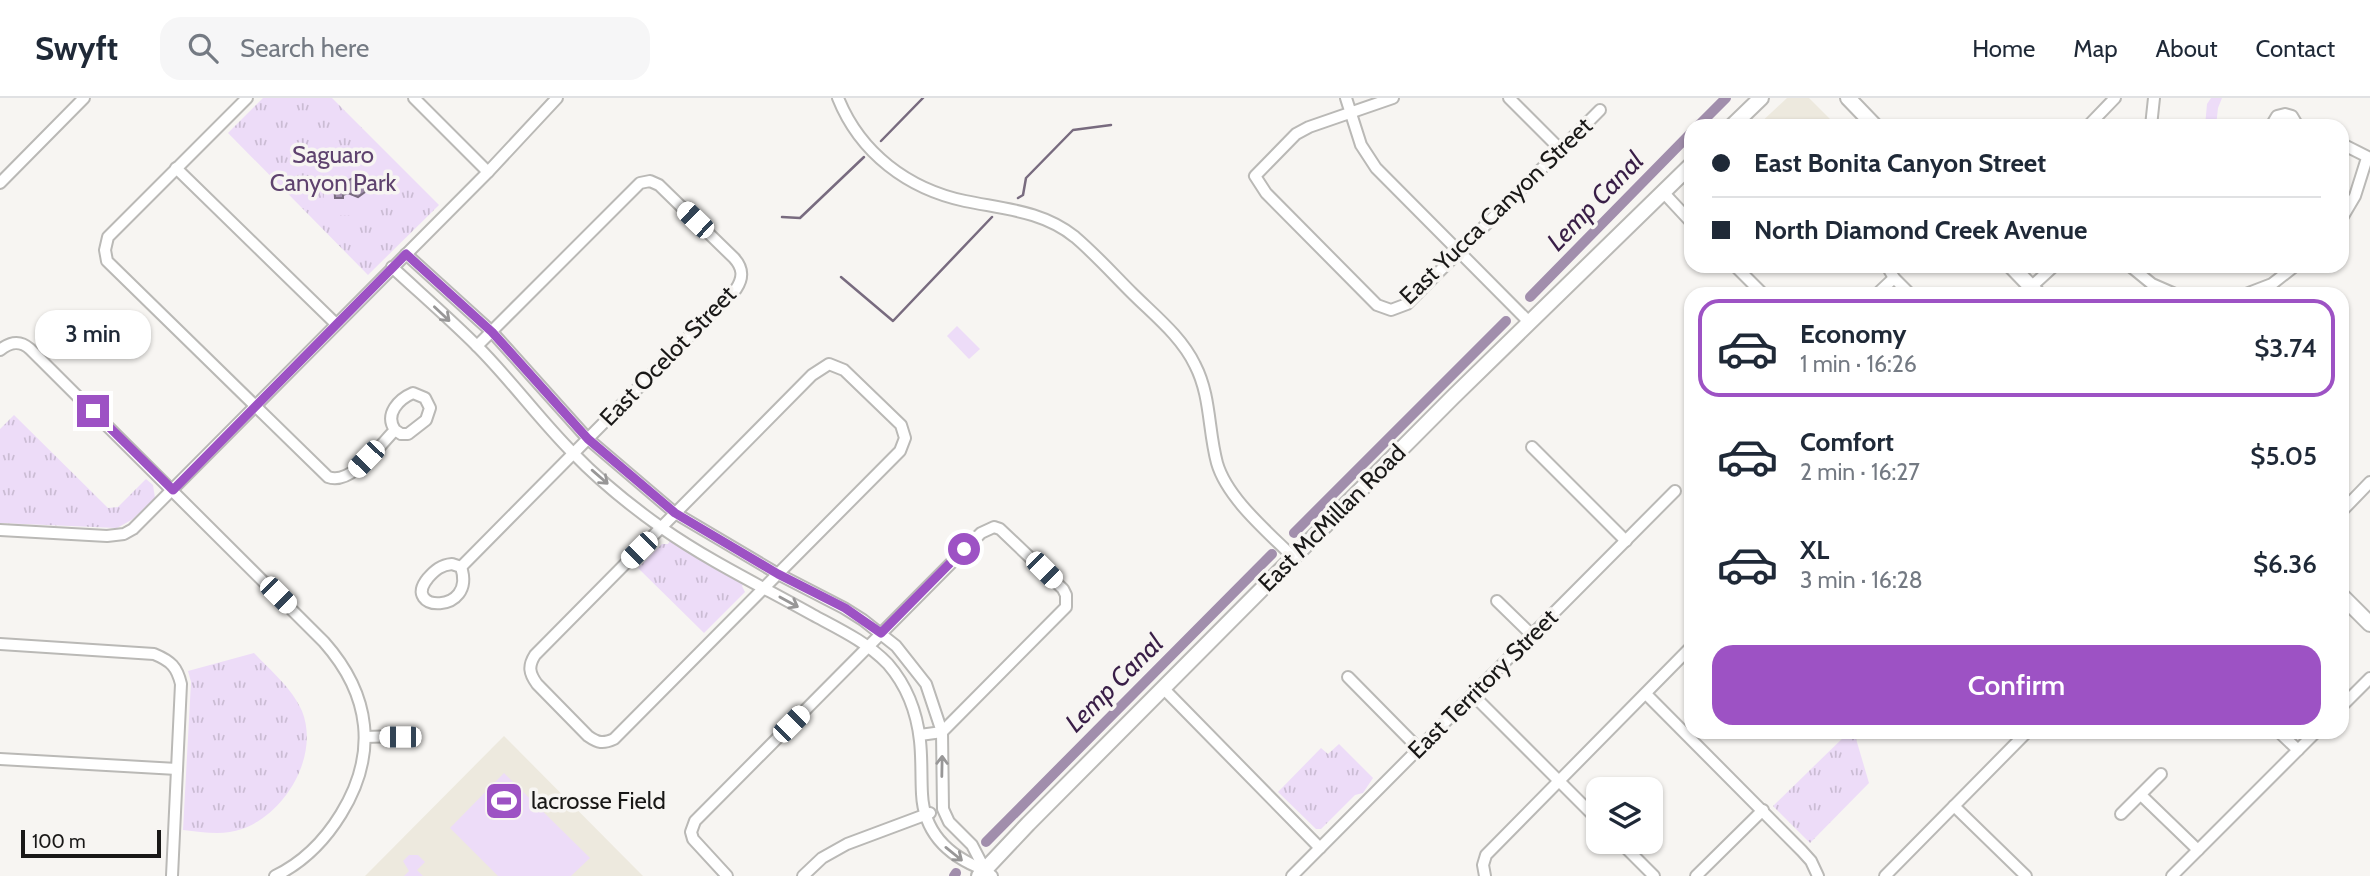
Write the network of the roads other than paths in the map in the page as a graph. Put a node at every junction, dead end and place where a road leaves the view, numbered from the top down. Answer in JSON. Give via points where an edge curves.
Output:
{"nodes":[{"id":1,"x":84,"y":98,"type":"edge"},
{"id":2,"x":247,"y":98,"type":"edge"},
{"id":3,"x":414,"y":98,"type":"edge"},
{"id":4,"x":557,"y":98,"type":"edge"},
{"id":5,"x":838,"y":98,"type":"edge"},
{"id":6,"x":1346,"y":98,"type":"edge"},
{"id":7,"x":1393,"y":98,"type":"edge"},
{"id":8,"x":1509,"y":98,"type":"edge"},
{"id":9,"x":1761,"y":98,"type":"edge"},
{"id":10,"x":1848,"y":98,"type":"edge"},
{"id":11,"x":2115,"y":98,"type":"edge"},
{"id":12,"x":2154,"y":98,"type":"edge"},
{"id":13,"x":1600,"y":110,"type":"dead end"},
{"id":14,"x":1351,"y":112,"type":"junction"},
{"id":15,"x":1739,"y":119,"type":"edge"},
{"id":16,"x":1868,"y":119,"type":"edge"},
{"id":17,"x":2095,"y":119,"type":"edge"},
{"id":18,"x":2152,"y":119,"type":"edge"},
{"id":19,"x":2275,"y":119,"type":"edge"},
{"id":20,"x":2294,"y":119,"type":"edge"},
{"id":21,"x":2349,"y":148,"type":"edge"},
{"id":22,"x":1561,"y":150,"type":"junction"},
{"id":23,"x":2369,"y":158,"type":"edge"},
{"id":24,"x":176,"y":168,"type":"junction"},
{"id":25,"x":488,"y":172,"type":"junction"},
{"id":26,"x":1684,"y":172,"type":"edge"},
{"id":27,"x":0,"y":183,"type":"edge"},
{"id":28,"x":1663,"y":192,"type":"junction"},
{"id":29,"x":2349,"y":207,"type":"edge"},
{"id":30,"x":1684,"y":214,"type":"edge"},
{"id":31,"x":1461,"y":251,"type":"junction"},
{"id":32,"x":406,"y":254,"type":"junction"},
{"id":33,"x":392,"y":267,"type":"junction"},
{"id":34,"x":1742,"y":273,"type":"edge"},
{"id":35,"x":1891,"y":273,"type":"edge"},
{"id":36,"x":2018,"y":273,"type":"edge"},
{"id":37,"x":2048,"y":273,"type":"edge"},
{"id":38,"x":2139,"y":273,"type":"edge"},
{"id":39,"x":2286,"y":273,"type":"edge"},
{"id":40,"x":1894,"y":278,"type":"junction"},
{"id":41,"x":1756,"y":287,"type":"edge"},
{"id":42,"x":1884,"y":287,"type":"edge"},
{"id":43,"x":1903,"y":287,"type":"edge"},
{"id":44,"x":2032,"y":287,"type":"edge"},
{"id":45,"x":2037,"y":287,"type":"edge"},
{"id":46,"x":2159,"y":287,"type":"edge"},
{"id":47,"x":2264,"y":287,"type":"edge"},
{"id":48,"x":1530,"y":322,"type":"junction"},
{"id":49,"x":336,"y":324,"type":"junction"},
{"id":50,"x":492,"y":332,"type":"junction"},
{"id":51,"x":477,"y":346,"type":"junction"},
{"id":52,"x":0,"y":350,"type":"edge"},
{"id":53,"x":257,"y":406,"type":"junction"},
{"id":54,"x":395,"y":430,"type":"dead end"},
{"id":55,"x":588,"y":439,"type":"junction"},
{"id":56,"x":1532,"y":447,"type":"dead end"},
{"id":57,"x":573,"y":454,"type":"junction"},
{"id":58,"x":2370,"y":482,"type":"edge"},
{"id":59,"x":173,"y":490,"type":"junction"},
{"id":60,"x":1675,"y":491,"type":"dead end"},
{"id":61,"x":2349,"y":504,"type":"edge"},
{"id":62,"x":675,"y":513,"type":"junction"},
{"id":63,"x":661,"y":527,"type":"junction"},
{"id":64,"x":0,"y":530,"type":"edge"},
{"id":65,"x":1626,"y":541,"type":"junction"},
{"id":66,"x":1293,"y":557,"type":"junction"},
{"id":67,"x":461,"y":567,"type":"dead end"},
{"id":68,"x":778,"y":574,"type":"junction"},
{"id":69,"x":764,"y":588,"type":"junction"},
{"id":70,"x":1497,"y":601,"type":"dead end"},
{"id":71,"x":2349,"y":603,"type":"edge"},
{"id":72,"x":2370,"y":624,"type":"edge"},
{"id":73,"x":881,"y":633,"type":"junction"},
{"id":74,"x":1532,"y":635,"type":"junction"},
{"id":75,"x":0,"y":644,"type":"edge"},
{"id":76,"x":868,"y":647,"type":"junction"},
{"id":77,"x":1684,"y":654,"type":"edge"},
{"id":78,"x":1348,"y":677,"type":"dead end"},
{"id":79,"x":2370,"y":678,"type":"edge"},
{"id":80,"x":1163,"y":688,"type":"junction"},
{"id":81,"x":1646,"y":694,"type":"junction"},
{"id":82,"x":1473,"y":695,"type":"junction"},
{"id":83,"x":2349,"y":699,"type":"edge"},
{"id":84,"x":942,"y":732,"type":"junction"},
{"id":85,"x":1684,"y":732,"type":"edge"},
{"id":86,"x":920,"y":735,"type":"junction"},
{"id":87,"x":365,"y":737,"type":"junction"},
{"id":88,"x":400,"y":737,"type":"dead end"},
{"id":89,"x":1691,"y":739,"type":"edge"},
{"id":90,"x":2017,"y":739,"type":"edge"},
{"id":91,"x":2286,"y":739,"type":"edge"},
{"id":92,"x":2309,"y":739,"type":"edge"},
{"id":93,"x":1419,"y":749,"type":"junction"},
{"id":94,"x":2298,"y":750,"type":"junction"},
{"id":95,"x":0,"y":759,"type":"edge"},
{"id":96,"x":177,"y":769,"type":"junction"},
{"id":97,"x":2161,"y":774,"type":"dead end"},
{"id":98,"x":1559,"y":782,"type":"junction"},
{"id":99,"x":2141,"y":794,"type":"junction"},
{"id":100,"x":1954,"y":806,"type":"junction"},
{"id":101,"x":1586,"y":808,"type":"edge"},
{"id":102,"x":943,"y":809,"type":"junction"},
{"id":103,"x":1763,"y":810,"type":"junction"},
{"id":104,"x":2120,"y":814,"type":"dead end"},
{"id":105,"x":926,"y":815,"type":"junction"},
{"id":106,"x":1320,"y":848,"type":"junction"},
{"id":107,"x":2198,"y":850,"type":"junction"},
{"id":108,"x":1632,"y":854,"type":"edge"},
{"id":109,"x":1484,"y":871,"type":"edge"},
{"id":110,"x":985,"y":874,"type":"edge"},
{"id":111,"x":172,"y":876,"type":"edge"},
{"id":112,"x":275,"y":876,"type":"edge"},
{"id":113,"x":727,"y":876,"type":"edge"},
{"id":114,"x":803,"y":876,"type":"edge"},
{"id":115,"x":1292,"y":876,"type":"edge"},
{"id":116,"x":1654,"y":876,"type":"edge"},
{"id":117,"x":1696,"y":876,"type":"edge"},
{"id":118,"x":1818,"y":876,"type":"edge"},
{"id":119,"x":1885,"y":876,"type":"edge"},
{"id":120,"x":2026,"y":876,"type":"edge"},
{"id":121,"x":2172,"y":876,"type":"edge"}],
"edges":[{"from":1,"to":27,"type":"street"},
{"from":2,"to":24,"type":"street"},
{"from":3,"to":25,"type":"street"},
{"from":4,"to":25,"type":"street"},
{"from":5,"to":66,"type":"street","via":[[866,144],[897,173],[945,196],[1017,210],[1056,224],[1089,250],[1170,331],[1203,383],[1222,475]]},
{"from":6,"to":14,"type":"street"},
{"from":7,"to":14,"type":"street"},
{"from":8,"to":22,"type":"street"},
{"from":9,"to":15,"type":"main road"},
{"from":10,"to":16,"type":"main road"},
{"from":11,"to":17,"type":"street"},
{"from":12,"to":18,"type":"street"},
{"from":13,"to":22,"type":"street","name":"East Yucca Canyon Street"},
{"from":14,"to":31,"type":"street","via":[[1361,145],[1377,168]]},
{"from":14,"to":31,"type":"street","name":"East Yucca Canyon Street","via":[[1296,134],[1255,176],[1266,193],[1377,305],[1391,310],[1407,304]]},
{"from":19,"to":20,"type":"street","via":[[2285,114]]},
{"from":21,"to":23,"type":"street"},
{"from":22,"to":31,"type":"street","name":"East Yucca Canyon Street"},
{"from":23,"to":29,"type":"street"},
{"from":24,"to":49,"type":"street"},
{"from":24,"to":53,"type":"street","via":[[108,237],[107,261]]},
{"from":25,"to":32,"type":"street"},
{"from":26,"to":28,"type":"main road","name":"East McMillan Road"},
{"from":28,"to":30,"type":"street"},
{"from":28,"to":48,"type":"main road","name":"East McMillan Road"},
{"from":31,"to":48,"type":"street"},
{"from":32,"to":33,"type":"street"},
{"from":32,"to":50,"type":"street"},
{"from":33,"to":49,"type":"street"},
{"from":33,"to":51,"type":"street","one_way":true},
{"from":34,"to":41,"type":"street"},
{"from":35,"to":40,"type":"street"},
{"from":36,"to":44,"type":"main road"},
{"from":37,"to":45,"type":"street"},
{"from":38,"to":46,"type":"street"},
{"from":39,"to":47,"type":"street"},
{"from":40,"to":42,"type":"street"},
{"from":40,"to":43,"type":"street"},
{"from":48,"to":66,"type":"main road","name":"East McMillan Road"},
{"from":49,"to":53,"type":"street"},
{"from":50,"to":51,"type":"street"},
{"from":50,"to":55,"type":"street"},
{"from":50,"to":55,"type":"street","name":"East Ocelot Street","via":[[636,185],[650,181],[659,185],[734,258],[741,270],[736,289]]},
{"from":51,"to":57,"type":"street"},
{"from":52,"to":59,"type":"street","via":[[17,342],[30,349]]},
{"from":53,"to":54,"type":"street","via":[[336,480],[352,474]]},
{"from":53,"to":59,"type":"street"},
{"from":55,"to":57,"type":"street","name":"East Ocelot Street"},
{"from":55,"to":62,"type":"street"},
{"from":56,"to":65,"type":"street"},
{"from":57,"to":63,"type":"street","one_way":true},
{"from":57,"to":67,"type":"street","name":"East Ocelot Street"},
{"from":58,"to":61,"type":"street"},
{"from":59,"to":64,"type":"street","via":[[140,523],[116,536]]},
{"from":59,"to":87,"type":"street","via":[[340,660],[358,697]]},
{"from":60,"to":65,"type":"street","name":"East Territory Street"},
{"from":62,"to":63,"type":"street"},
{"from":62,"to":68,"type":"street"},
{"from":62,"to":68,"type":"street","via":[[812,375],[829,365],[844,370],[901,425],[905,438],[900,451]]},
{"from":63,"to":69,"type":"street"},
{"from":63,"to":69,"type":"street","via":[[530,663],[537,684],[597,743],[614,739]]},
{"from":65,"to":74,"type":"street","name":"East Territory Street"},
{"from":66,"to":80,"type":"main road","name":"East McMillan Road"},
{"from":68,"to":69,"type":"street"},
{"from":68,"to":73,"type":"street","via":[[845,608]]},
{"from":69,"to":76,"type":"street","one_way":true},
{"from":70,"to":74,"type":"street"},
{"from":71,"to":72,"type":"main road"},
{"from":73,"to":76,"type":"street"},
{"from":73,"to":84,"type":"street","via":[[926,684]]},
{"from":73,"to":84,"type":"street","via":[[981,533],[994,527],[1006,532],[1063,589],[1067,601],[1062,614]]},
{"from":74,"to":82,"type":"street","name":"East Territory Street"},
{"from":75,"to":96,"type":"street","via":[[154,654],[168,660],[178,670],[181,684]]},
{"from":76,"to":86,"type":"street","via":[[901,683]]},
{"from":76,"to":113,"type":"street","via":[[695,821],[691,832],[696,845]]},
{"from":77,"to":81,"type":"street"},
{"from":78,"to":93,"type":"street"},
{"from":79,"to":83,"type":"street"},
{"from":80,"to":106,"type":"street"},
{"from":80,"to":110,"type":"main road","name":"East McMillan Road"},
{"from":81,"to":85,"type":"street"},
{"from":81,"to":98,"type":"street"},
{"from":82,"to":93,"type":"street","name":"East Territory Street"},
{"from":82,"to":98,"type":"street"},
{"from":84,"to":86,"type":"street"},
{"from":102,"to":84,"type":"street","one_way":true},
{"from":86,"to":105,"type":"street"},
{"from":87,"to":88,"type":"street"},
{"from":87,"to":112,"type":"street","via":[[360,778],[332,829],[311,851]]},
{"from":89,"to":103,"type":"street"},
{"from":90,"to":100,"type":"street"},
{"from":91,"to":94,"type":"street"},
{"from":92,"to":94,"type":"street"},
{"from":93,"to":106,"type":"street","name":"East Territory Street"},
{"from":94,"to":107,"type":"street"},
{"from":95,"to":96,"type":"street"},
{"from":96,"to":111,"type":"street"},
{"from":97,"to":99,"type":"street"},
{"from":98,"to":101,"type":"street"},
{"from":98,"to":109,"type":"street","via":[[1486,855]]},
{"from":99,"to":104,"type":"street"},
{"from":99,"to":107,"type":"street"},
{"from":100,"to":119,"type":"street"},
{"from":100,"to":120,"type":"street"},
{"from":102,"to":105,"type":"street"},
{"from":102,"to":110,"type":"street","via":[[972,845]]},
{"from":103,"to":117,"type":"street"},
{"from":103,"to":118,"type":"street","via":[[1811,861]]},
{"from":105,"to":110,"type":"street","one_way":true,"via":[[948,850]]},
{"from":105,"to":114,"type":"street","via":[[846,844]]},
{"from":106,"to":115,"type":"street","name":"East Territory Street"},
{"from":107,"to":121,"type":"street"},
{"from":108,"to":116,"type":"street"}]}
